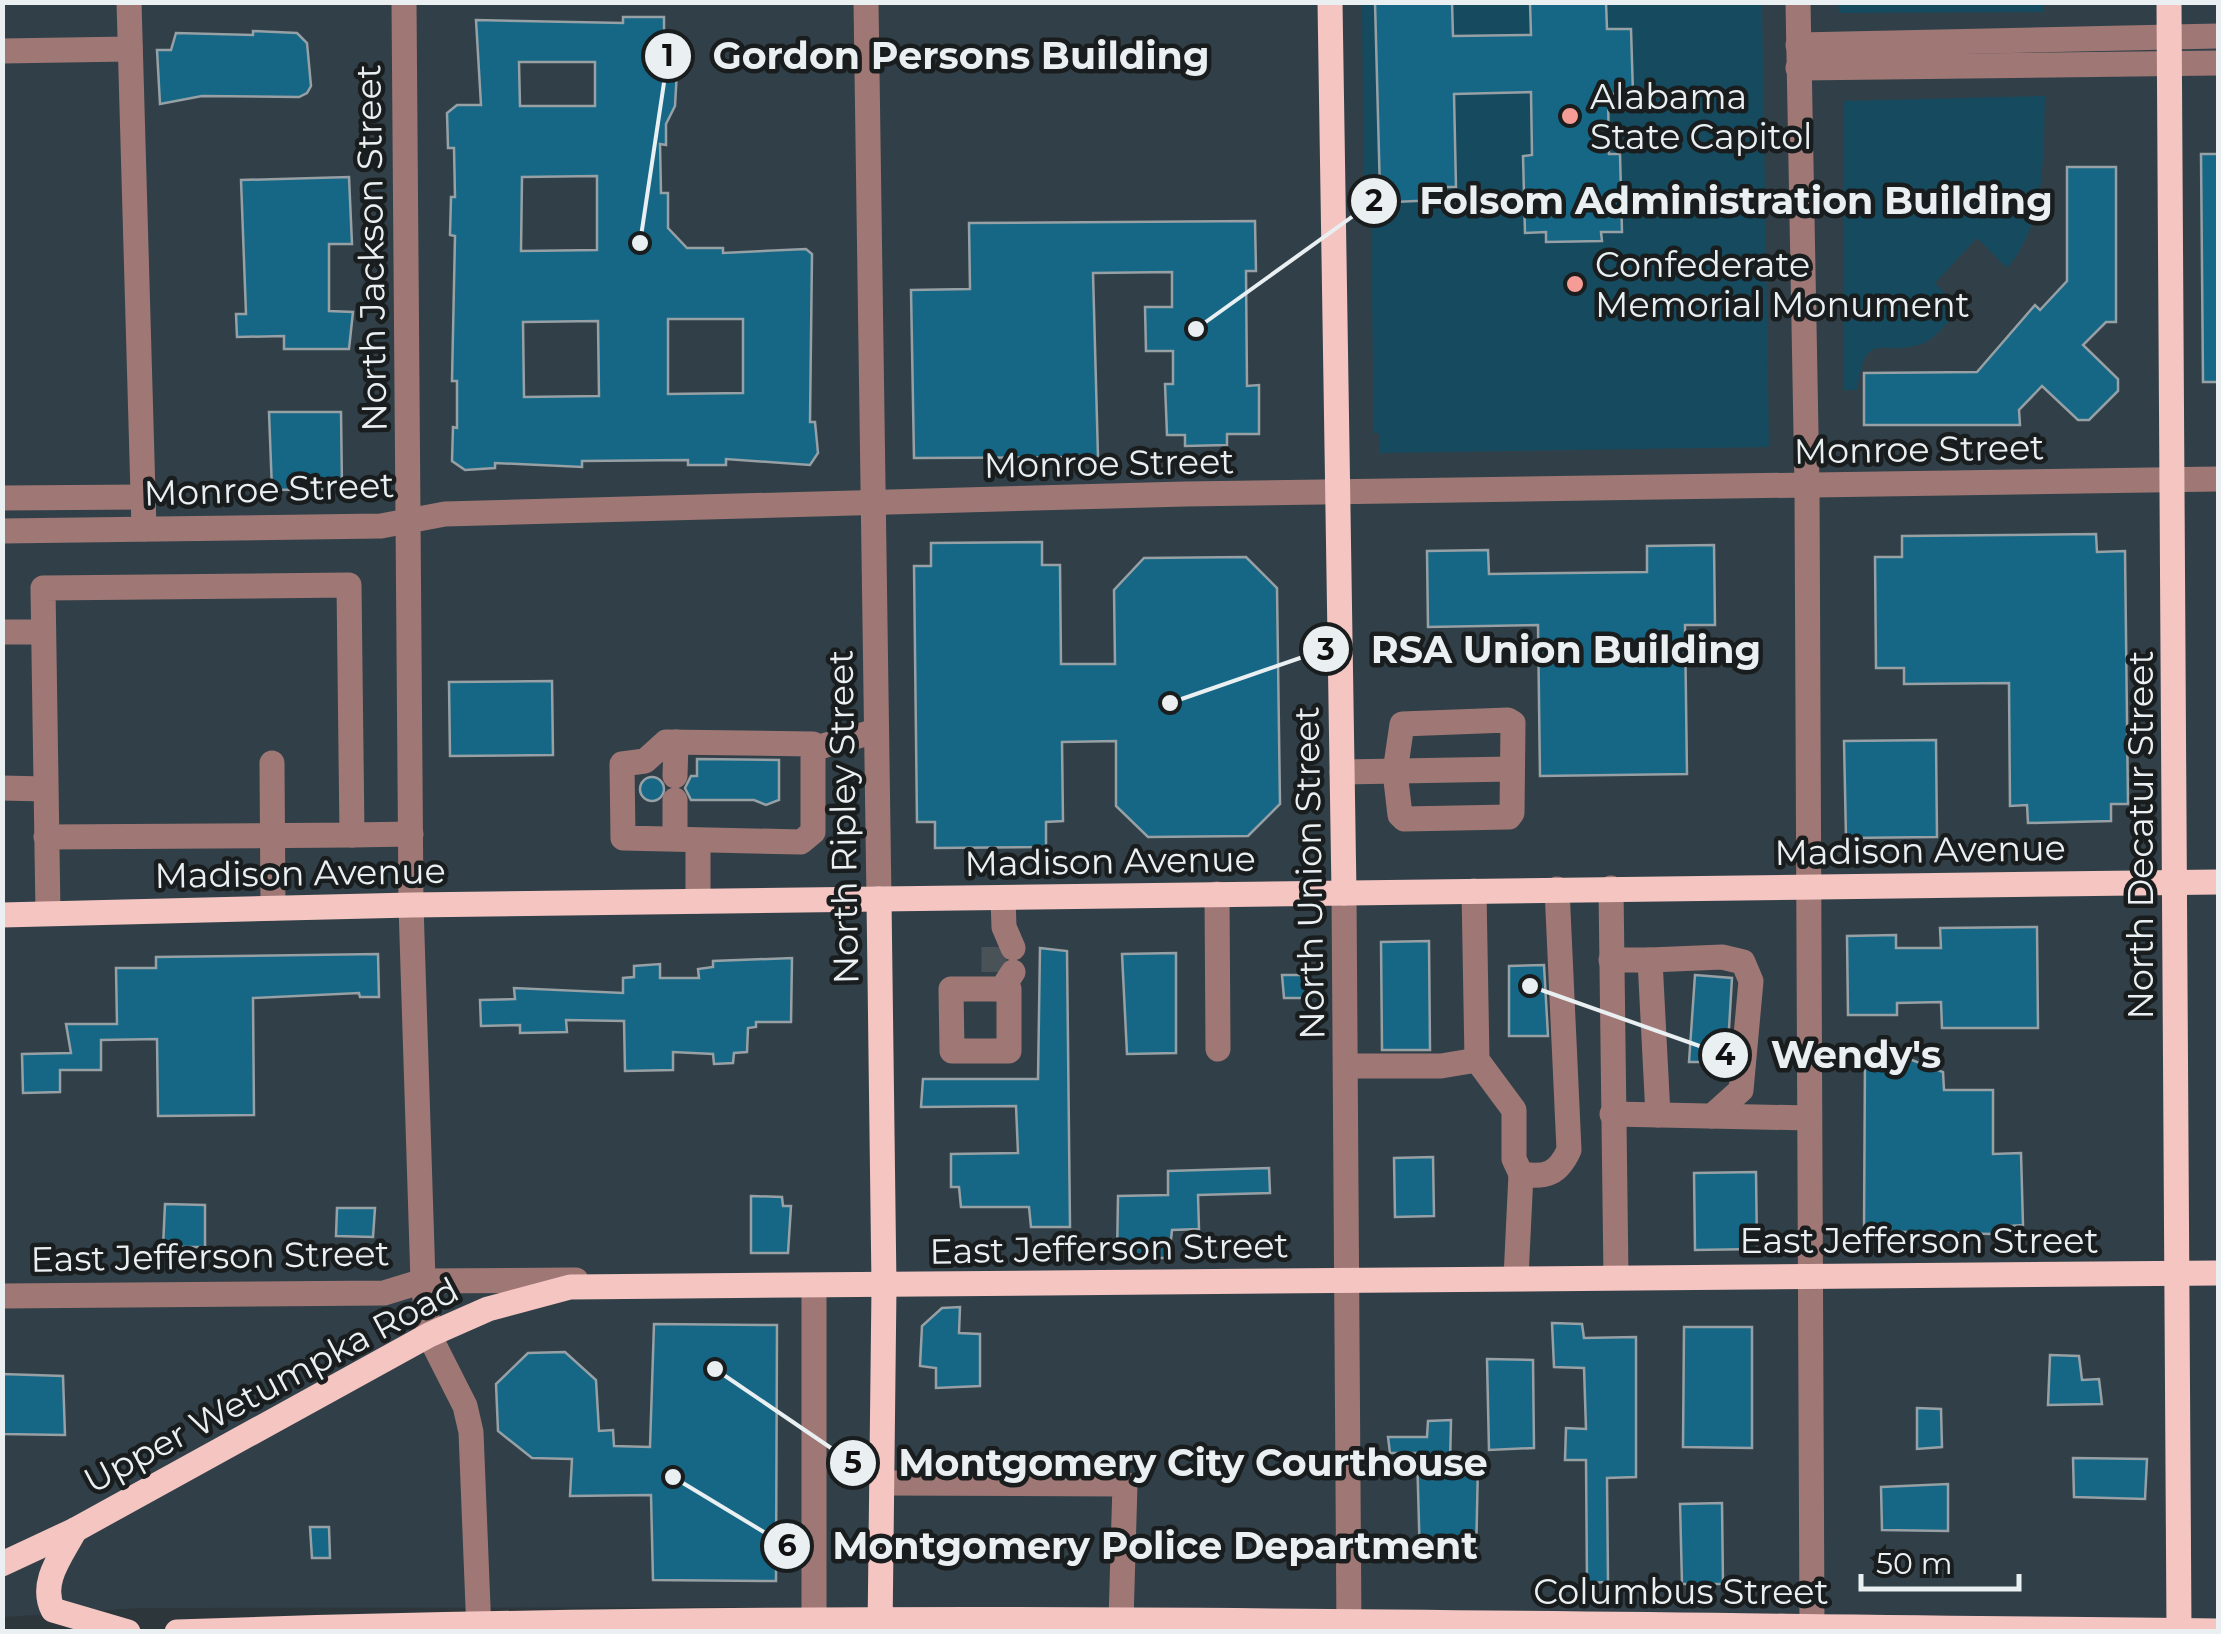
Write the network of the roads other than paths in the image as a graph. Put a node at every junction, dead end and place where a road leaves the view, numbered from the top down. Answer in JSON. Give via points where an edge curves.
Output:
{"nodes":[{"id":1,"x":129,"y":2,"type":"edge"},
{"id":2,"x":404,"y":2,"type":"edge"},
{"id":3,"x":866,"y":2,"type":"edge"},
{"id":4,"x":1330,"y":2,"type":"edge"},
{"id":5,"x":1798,"y":2,"type":"edge"},
{"id":6,"x":2170,"y":2,"type":"edge"},
{"id":7,"x":2218,"y":36,"type":"edge"},
{"id":8,"x":130,"y":49,"type":"junction"},
{"id":9,"x":2170,"y":50,"type":"junction"},
{"id":10,"x":2,"y":51,"type":"edge"},
{"id":11,"x":1798,"y":56,"type":"junction"},
{"id":12,"x":2218,"y":63,"type":"edge"},
{"id":13,"x":2218,"y":479,"type":"edge"},
{"id":14,"x":2174,"y":480,"type":"junction"},
{"id":15,"x":1806,"y":486,"type":"junction"},
{"id":16,"x":1336,"y":496,"type":"junction"},
{"id":17,"x":143,"y":497,"type":"junction"},
{"id":18,"x":2,"y":498,"type":"edge"},
{"id":19,"x":75,"y":498,"type":"junction"},
{"id":20,"x":872,"y":502,"type":"junction"},
{"id":21,"x":409,"y":519,"type":"junction"},
{"id":22,"x":144,"y":529,"type":"junction"},
{"id":23,"x":76,"y":530,"type":"junction"},
{"id":24,"x":2,"y":531,"type":"edge"},
{"id":25,"x":2,"y":632,"type":"edge"},
{"id":26,"x":43,"y":632,"type":"junction"},
{"id":27,"x":876,"y":732,"type":"junction"},
{"id":28,"x":676,"y":742,"type":"junction"},
{"id":29,"x":812,"y":749,"type":"junction"},
{"id":30,"x":272,"y":763,"type":"dead end"},
{"id":31,"x":1512,"y":769,"type":"junction"},
{"id":32,"x":1342,"y":772,"type":"junction"},
{"id":33,"x":1395,"y":772,"type":"junction"},
{"id":34,"x":2,"y":788,"type":"edge"},
{"id":35,"x":46,"y":789,"type":"junction"},
{"id":36,"x":411,"y":834,"type":"junction"},
{"id":37,"x":352,"y":835,"type":"junction"},
{"id":38,"x":272,"y":836,"type":"junction"},
{"id":39,"x":46,"y":837,"type":"junction"},
{"id":40,"x":687,"y":839,"type":"junction"},
{"id":41,"x":2218,"y":882,"type":"edge"},
{"id":42,"x":2175,"y":883,"type":"junction"},
{"id":43,"x":1808,"y":887,"type":"junction"},
{"id":44,"x":1612,"y":888,"type":"junction"},
{"id":45,"x":1557,"y":890,"type":"junction"},
{"id":46,"x":1344,"y":892,"type":"junction"},
{"id":47,"x":1474,"y":892,"type":"junction"},
{"id":48,"x":1217,"y":894,"type":"junction"},
{"id":49,"x":1003,"y":898,"type":"junction"},
{"id":50,"x":879,"y":899,"type":"junction"},
{"id":51,"x":698,"y":900,"type":"junction"},
{"id":52,"x":412,"y":905,"type":"junction"},
{"id":53,"x":273,"y":908,"type":"junction"},
{"id":54,"x":48,"y":914,"type":"junction"},
{"id":55,"x":2,"y":915,"type":"edge"},
{"id":56,"x":1611,"y":960,"type":"junction"},
{"id":57,"x":1650,"y":960,"type":"junction"},
{"id":58,"x":1003,"y":963,"type":"tunnel mouth"},
{"id":59,"x":1218,"y":1049,"type":"dead end"},
{"id":60,"x":1477,"y":1060,"type":"junction"},
{"id":61,"x":1346,"y":1066,"type":"junction"},
{"id":62,"x":1612,"y":1114,"type":"junction"},
{"id":63,"x":1658,"y":1115,"type":"junction"},
{"id":64,"x":1712,"y":1116,"type":"junction"},
{"id":65,"x":1809,"y":1118,"type":"junction"},
{"id":66,"x":1521,"y":1174,"type":"junction"},
{"id":67,"x":2218,"y":1272,"type":"edge"},
{"id":68,"x":2178,"y":1273,"type":"junction"},
{"id":69,"x":1810,"y":1275,"type":"junction"},
{"id":70,"x":1616,"y":1277,"type":"junction"},
{"id":71,"x":1516,"y":1278,"type":"junction"},
{"id":72,"x":1349,"y":1279,"type":"junction"},
{"id":73,"x":423,"y":1282,"type":"junction"},
{"id":74,"x":639,"y":1286,"type":"junction"},
{"id":75,"x":814,"y":1286,"type":"junction"},
{"id":76,"x":884,"y":1287,"type":"junction"},
{"id":77,"x":2,"y":1296,"type":"edge"},
{"id":78,"x":429,"y":1335,"type":"junction"},
{"id":79,"x":882,"y":1483,"type":"junction"},
{"id":80,"x":75,"y":1530,"type":"junction"},
{"id":81,"x":2,"y":1564,"type":"edge"},
{"id":82,"x":1121,"y":1621,"type":"junction"},
{"id":83,"x":814,"y":1622,"type":"junction"},
{"id":84,"x":880,"y":1626,"type":"edge"},
{"id":85,"x":479,"y":1627,"type":"edge"},
{"id":86,"x":1352,"y":1629,"type":"edge"},
{"id":87,"x":1812,"y":1629,"type":"edge"},
{"id":88,"x":2179,"y":1631,"type":"edge"},
{"id":89,"x":2218,"y":1631,"type":"edge"},
{"id":90,"x":128,"y":1632,"type":"edge"},
{"id":91,"x":177,"y":1632,"type":"edge"}],
"edges":[{"from":1,"to":8,"type":"street"},
{"from":2,"to":21,"type":"street","name":"North Jackson Street"},
{"from":3,"to":20,"type":"street","name":"North Ripley Street"},
{"from":4,"to":16,"type":"main road","name":"North Union Street"},
{"from":5,"to":11,"type":"street"},
{"from":6,"to":9,"type":"main road","name":"North Decatur Street"},
{"from":7,"to":9,"type":"street"},
{"from":8,"to":10,"type":"street"},
{"from":8,"to":17,"type":"street"},
{"from":9,"to":11,"type":"street"},
{"from":9,"to":12,"type":"street"},
{"from":9,"to":14,"type":"main road","name":"North Decatur Street"},
{"from":11,"to":15,"type":"street"},
{"from":13,"to":14,"type":"street","name":"Monroe Street"},
{"from":14,"to":15,"type":"street","name":"Monroe Street"},
{"from":14,"to":42,"type":"main road","name":"North Decatur Street"},
{"from":15,"to":16,"type":"street","name":"Monroe Street"},
{"from":15,"to":43,"type":"street"},
{"from":16,"to":20,"type":"street","name":"Monroe Street"},
{"from":16,"to":32,"type":"main road","name":"North Union Street"},
{"from":17,"to":19,"type":"street"},
{"from":17,"to":22,"type":"street"},
{"from":18,"to":19,"type":"street"},
{"from":19,"to":23,"type":"street"},
{"from":20,"to":21,"type":"street","name":"Monroe Street"},
{"from":20,"to":27,"type":"street","name":"North Ripley Street"},
{"from":21,"to":22,"type":"street","name":"Monroe Street","via":[[380,526]]},
{"from":21,"to":36,"type":"street","name":"North Jackson Street"},
{"from":22,"to":23,"type":"street","name":"Monroe Street"},
{"from":23,"to":24,"type":"street","name":"Monroe Street"},
{"from":25,"to":26,"type":"street"},
{"from":26,"to":35,"type":"street"},
{"from":26,"to":37,"type":"street","via":[[42,588],[349,585]]},
{"from":27,"to":29,"type":"street"},
{"from":27,"to":50,"type":"street","name":"North Ripley Street"},
{"from":28,"to":29,"type":"street"},
{"from":28,"to":40,"type":"street","via":[[675,788]]},
{"from":28,"to":40,"type":"street","via":[[666,742],[645,761],[622,764],[624,838]]},
{"from":29,"to":40,"type":"street","via":[[813,832],[801,842]]},
{"from":30,"to":38,"type":"street"},
{"from":31,"to":33,"type":"street"},
{"from":31,"to":33,"type":"street","via":[[1509,817],[1404,819]]},
{"from":31,"to":33,"type":"street","via":[[1508,720],[1406,721]]},
{"from":32,"to":33,"type":"street"},
{"from":32,"to":46,"type":"main road","name":"North Union Street"},
{"from":34,"to":35,"type":"street"},
{"from":35,"to":39,"type":"street"},
{"from":36,"to":37,"type":"street"},
{"from":36,"to":52,"type":"street","name":"North Jackson Street"},
{"from":37,"to":38,"type":"street"},
{"from":38,"to":39,"type":"street"},
{"from":38,"to":53,"type":"street"},
{"from":39,"to":54,"type":"street"},
{"from":40,"to":51,"type":"street"},
{"from":41,"to":42,"type":"main road","name":"Madison Avenue"},
{"from":42,"to":43,"type":"main road","name":"Madison Avenue"},
{"from":42,"to":68,"type":"main road","name":"North Decatur Street"},
{"from":43,"to":44,"type":"main road","name":"Madison Avenue"},
{"from":43,"to":65,"type":"street"},
{"from":44,"to":45,"type":"main road","name":"Madison Avenue"},
{"from":44,"to":56,"type":"street"},
{"from":45,"to":47,"type":"main road","name":"Madison Avenue"},
{"from":45,"to":66,"type":"street","via":[[1570,1150],[1561,1168],[1543,1178]]},
{"from":46,"to":47,"type":"main road","name":"Madison Avenue"},
{"from":46,"to":48,"type":"main road","name":"Madison Avenue"},
{"from":46,"to":61,"type":"street","name":"North Union Street"},
{"from":47,"to":60,"type":"street"},
{"from":48,"to":49,"type":"main road","name":"Madison Avenue"},
{"from":48,"to":59,"type":"street"},
{"from":49,"to":50,"type":"main road","name":"Madison Avenue"},
{"from":49,"to":58,"type":"street"},
{"from":50,"to":51,"type":"main road","name":"Madison Avenue"},
{"from":50,"to":76,"type":"main road","name":"North Ripley Street"},
{"from":51,"to":52,"type":"main road","name":"Madison Avenue"},
{"from":52,"to":53,"type":"main road","name":"Madison Avenue"},
{"from":52,"to":73,"type":"street","name":"North Jackson Street"},
{"from":53,"to":54,"type":"main road","name":"Madison Avenue"},
{"from":54,"to":55,"type":"main road","name":"Madison Avenue"},
{"from":56,"to":57,"type":"street"},
{"from":56,"to":62,"type":"street"},
{"from":57,"to":63,"type":"street"},
{"from":57,"to":64,"type":"street","via":[[1743,962],[1751,981],[1741,1090]]},
{"from":60,"to":61,"type":"street"},
{"from":60,"to":66,"type":"street","via":[[1514,1110],[1514,1158]]},
{"from":61,"to":72,"type":"street","name":"North Union Street"},
{"from":62,"to":63,"type":"street"},
{"from":62,"to":70,"type":"street"},
{"from":63,"to":64,"type":"street"},
{"from":64,"to":65,"type":"street"},
{"from":65,"to":69,"type":"street"},
{"from":66,"to":71,"type":"street"},
{"from":67,"to":68,"type":"main road","name":"East Jefferson Street"},
{"from":68,"to":69,"type":"main road","name":"East Jefferson Street"},
{"from":68,"to":88,"type":"main road","name":"North Decatur Street"},
{"from":69,"to":70,"type":"main road","name":"East Jefferson Street"},
{"from":69,"to":87,"type":"street"},
{"from":70,"to":71,"type":"main road","name":"East Jefferson Street"},
{"from":71,"to":72,"type":"main road","name":"East Jefferson Street"},
{"from":72,"to":76,"type":"main road","name":"East Jefferson Street"},
{"from":72,"to":86,"type":"street","name":"North Union Street"},
{"from":73,"to":74,"type":"street","name":"East Jefferson Street"},
{"from":73,"to":77,"type":"street","name":"East Jefferson Street","via":[[384,1294]]},
{"from":73,"to":78,"type":"street","name":"North Jackson Street"},
{"from":74,"to":75,"type":"main road","name":"East Jefferson Street"},
{"from":74,"to":78,"type":"main road","name":"Upper Wetumpka Road","via":[[530,1295]]},
{"from":75,"to":76,"type":"main road","name":"East Jefferson Street"},
{"from":75,"to":83,"type":"street"},
{"from":76,"to":79,"type":"main road","name":"North Ripley Street"},
{"from":78,"to":80,"type":"main road","name":"Upper Wetumpka Road"},
{"from":78,"to":85,"type":"street","name":"North Jackson Street","via":[[465,1406],[470,1432]]},
{"from":79,"to":82,"type":"street","via":[[1125,1484]]},
{"from":79,"to":84,"type":"main road","name":"North Ripley Street"},
{"from":80,"to":81,"type":"main road","name":"Upper Wetumpka Road"},
{"from":80,"to":90,"type":"main road","via":[[46,1597],[53,1610]]},
{"from":82,"to":84,"type":"main road","name":"Columbus Street"},
{"from":82,"to":86,"type":"main road","name":"Columbus Street"},
{"from":83,"to":84,"type":"main road","name":"Columbus Street"},
{"from":83,"to":85,"type":"main road","name":"Columbus Street"},
{"from":85,"to":91,"type":"main road"},
{"from":86,"to":87,"type":"main road","name":"Columbus Street"},
{"from":87,"to":88,"type":"main road","name":"Columbus Street"},
{"from":88,"to":89,"type":"main road","name":"Columbus Street"}]}
